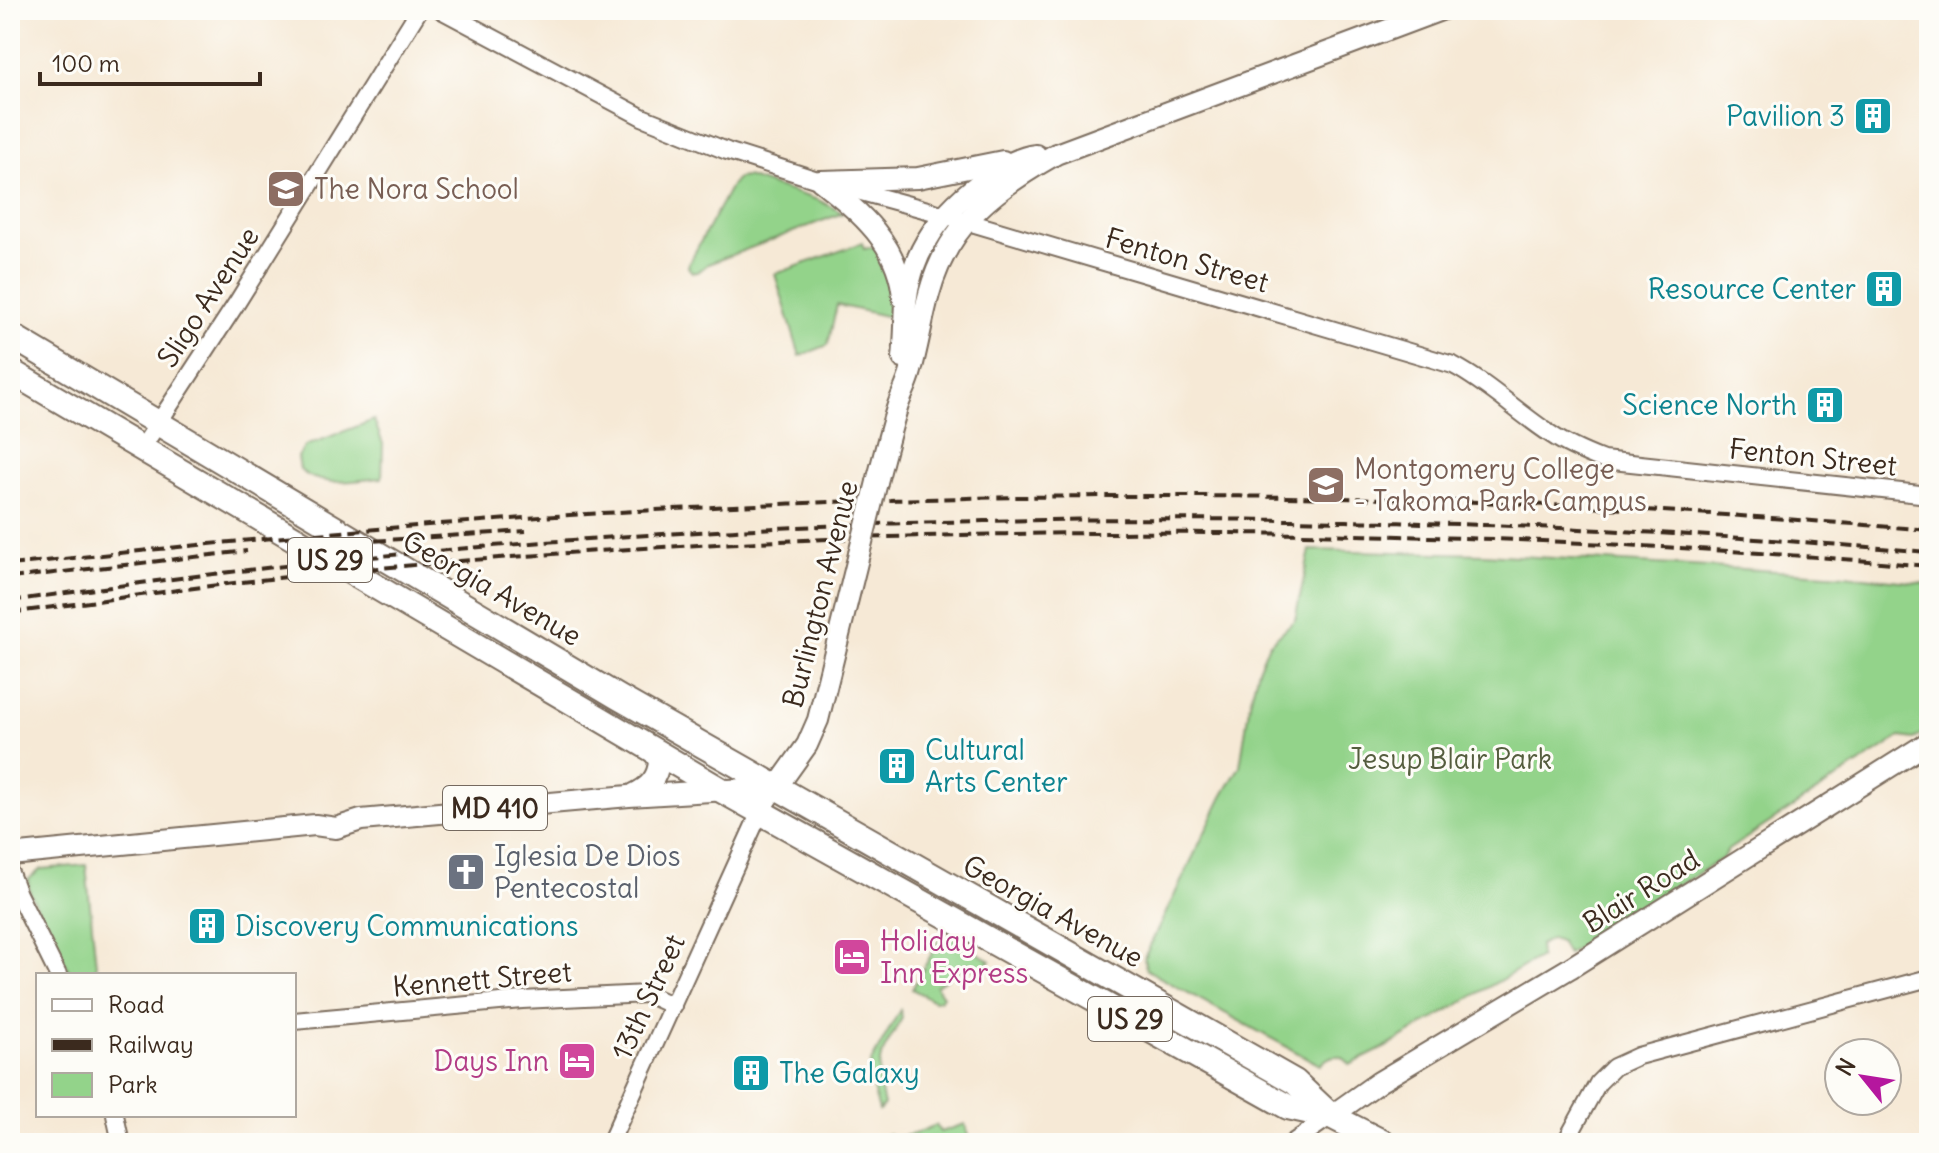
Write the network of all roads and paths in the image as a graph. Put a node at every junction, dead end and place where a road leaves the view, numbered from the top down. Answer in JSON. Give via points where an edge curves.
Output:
{"nodes":[{"id":1,"x":419,"y":10,"type":"edge"},
{"id":2,"x":441,"y":10,"type":"edge"},
{"id":3,"x":1441,"y":10,"type":"edge"},
{"id":4,"x":1056,"y":154,"type":"junction"},
{"id":5,"x":1030,"y":156,"type":"junction"},
{"id":6,"x":821,"y":181,"type":"junction"},
{"id":7,"x":944,"y":215,"type":"junction"},
{"id":8,"x":966,"y":222,"type":"junction"},
{"id":9,"x":905,"y":332,"type":"junction"},
{"id":10,"x":10,"y":335,"type":"edge"},
{"id":11,"x":41,"y":353,"type":"junction"},
{"id":12,"x":18,"y":376,"type":"edge"},
{"id":13,"x":898,"y":406,"type":"junction"},
{"id":14,"x":159,"y":422,"type":"junction"},
{"id":15,"x":142,"y":448,"type":"junction"},
{"id":16,"x":1929,"y":495,"type":"edge"},
{"id":17,"x":1929,"y":742,"type":"edge"},
{"id":18,"x":651,"y":748,"type":"junction"},
{"id":19,"x":777,"y":787,"type":"junction"},
{"id":20,"x":721,"y":790,"type":"junction"},
{"id":21,"x":629,"y":796,"type":"junction"},
{"id":22,"x":760,"y":812,"type":"junction"},
{"id":23,"x":10,"y":855,"type":"edge"},
{"id":24,"x":10,"y":873,"type":"edge"},
{"id":25,"x":57,"y":973,"type":"edge"},
{"id":26,"x":1929,"y":978,"type":"edge"},
{"id":27,"x":673,"y":1006,"type":"junction"},
{"id":28,"x":296,"y":1021,"type":"edge"},
{"id":29,"x":1331,"y":1116,"type":"junction"},
{"id":30,"x":115,"y":1117,"type":"edge"},
{"id":31,"x":121,"y":1143,"type":"edge"},
{"id":32,"x":610,"y":1143,"type":"edge"},
{"id":33,"x":1292,"y":1143,"type":"edge"},
{"id":34,"x":1384,"y":1143,"type":"edge"},
{"id":35,"x":1565,"y":1143,"type":"edge"}],
"edges":[{"from":1,"to":14,"type":"street","name":"Sligo Avenue"},
{"from":2,"to":6,"type":"street","name":"Fenton Street","via":[[642,117]]},
{"from":3,"to":4,"type":"main road"},
{"from":4,"to":5,"type":"main road"},
{"from":4,"to":8,"type":"main road","name":"Burlington Avenue","via":[[999,189]]},
{"from":5,"to":6,"type":"main road","via":[[918,178]]},
{"from":5,"to":7,"type":"main road","name":"Burlington Avenue","via":[[978,184]]},
{"from":6,"to":7,"type":"street","name":"Fenton Street"},
{"from":6,"to":9,"type":"main road","via":[[853,206],[888,248],[902,285]]},
{"from":7,"to":8,"type":"street","name":"Fenton Street"},
{"from":7,"to":9,"type":"main road","name":"Burlington Avenue","via":[[912,275]]},
{"from":8,"to":13,"type":"main road","name":"Burlington Avenue","via":[[938,266]]},
{"from":8,"to":16,"type":"street","name":"Fenton Street","via":[[1453,365],[1551,435],[1603,460]]},
{"from":9,"to":13,"type":"main road","name":"Burlington Avenue"},
{"from":10,"to":11,"type":"highway","name":"Georgia Avenue","number":"US 29"},
{"from":11,"to":12,"type":"highway"},
{"from":11,"to":14,"type":"highway","name":"Georgia Avenue","number":"US 29"},
{"from":12,"to":15,"type":"highway","name":"Georgia Avenue","number":"US 29"},
{"from":13,"to":19,"type":"main road","name":"Burlington Avenue","bridge":true,"via":[[818,720]]},
{"from":14,"to":15,"type":"street","name":"Sligo Avenue"},
{"from":14,"to":19,"type":"highway","name":"Georgia Avenue","number":"US 29","via":[[372,553]]},
{"from":15,"to":18,"type":"highway","name":"Georgia Avenue","number":"US 29"},
{"from":17,"to":29,"type":"main road","name":"Blair Road"},
{"from":18,"to":20,"type":"highway","name":"Georgia Avenue","number":"US 29"},
{"from":18,"to":21,"type":"main road","via":[[659,761],[656,775]]},
{"from":19,"to":20,"type":"main road","number":"MD 410"},
{"from":19,"to":22,"type":"street","name":"13th Street"},
{"from":19,"to":29,"type":"highway","name":"Georgia Avenue","number":"US 29","via":[[1295,1082]]},
{"from":20,"to":21,"type":"main road","number":"MD 410"},
{"from":20,"to":22,"type":"highway","name":"Georgia Avenue","number":"US 29"},
{"from":21,"to":23,"type":"main road","number":"MD 410","via":[[361,820],[336,828],[320,825]]},
{"from":22,"to":27,"type":"street","name":"13th Street"},
{"from":22,"to":29,"type":"highway","name":"Georgia Avenue","number":"US 29","via":[[1288,1107]]},
{"from":24,"to":25,"type":"street"},
{"from":26,"to":35,"type":"street","via":[[1638,1056],[1614,1067],[1598,1083]]},
{"from":27,"to":28,"type":"street","name":"Kennett Street","via":[[647,994]]},
{"from":27,"to":32,"type":"street","name":"13th Street"},
{"from":29,"to":33,"type":"street"},
{"from":29,"to":34,"type":"highway","number":"US 29"},
{"from":30,"to":31,"type":"street"}]}
